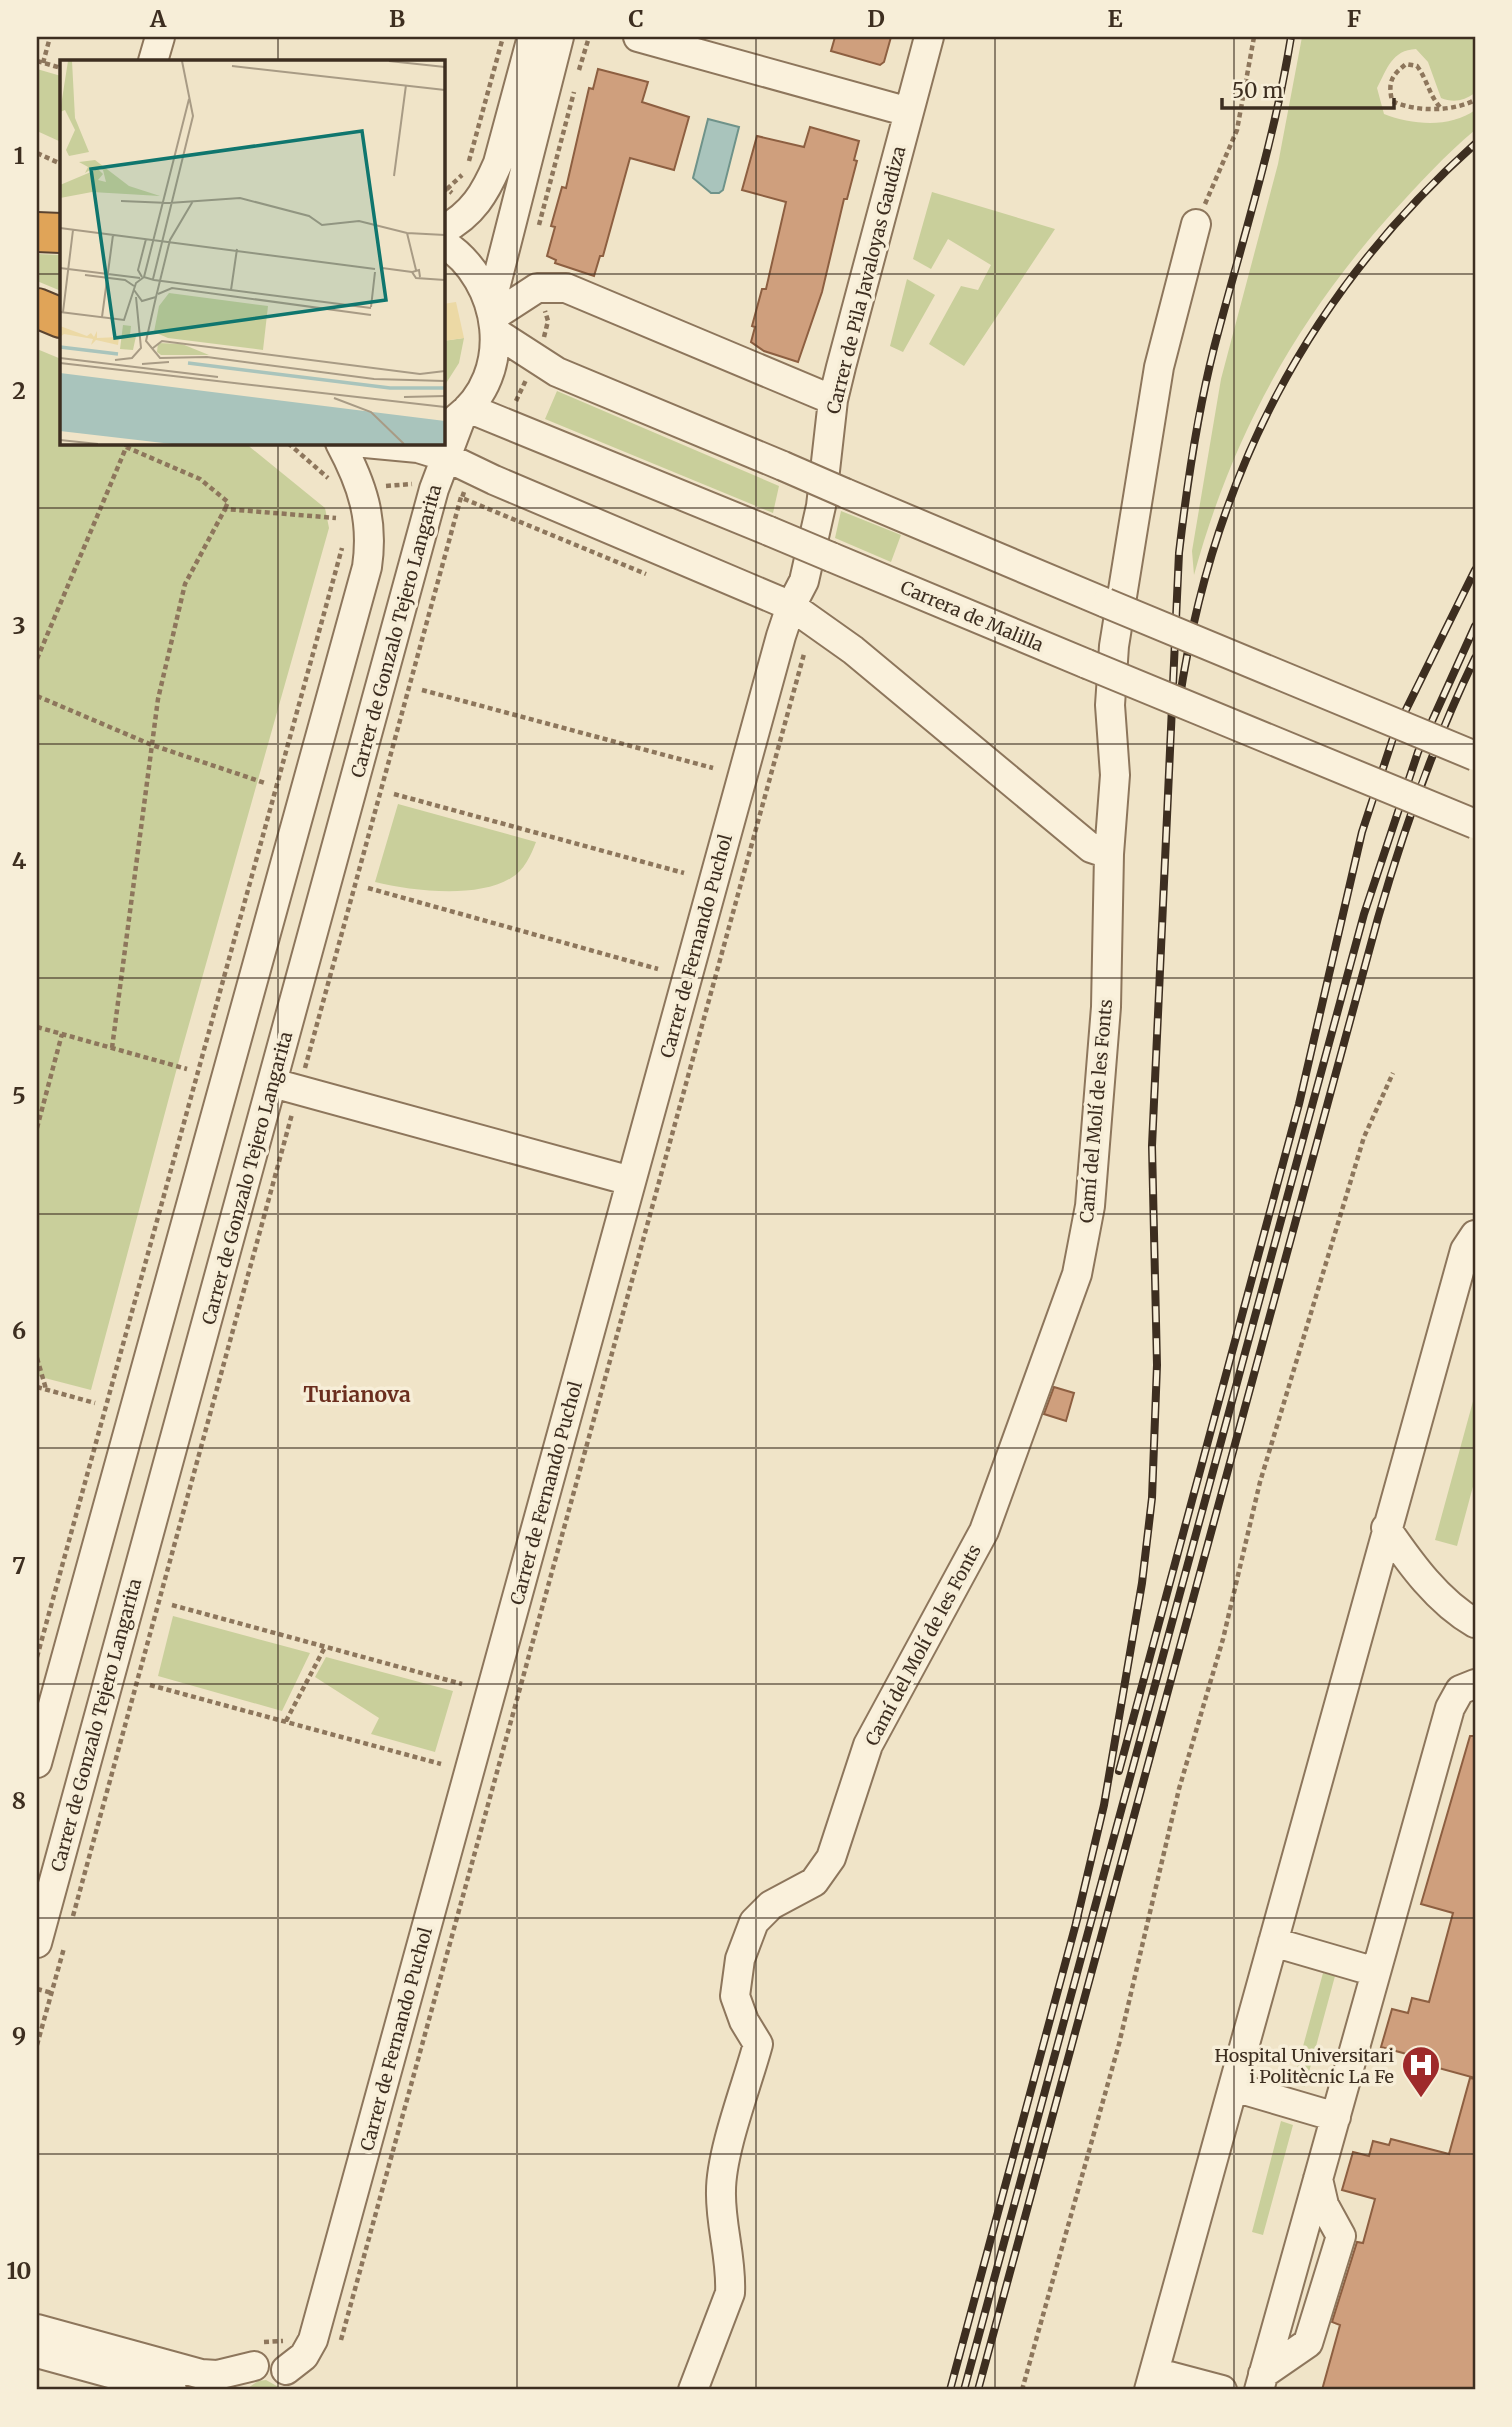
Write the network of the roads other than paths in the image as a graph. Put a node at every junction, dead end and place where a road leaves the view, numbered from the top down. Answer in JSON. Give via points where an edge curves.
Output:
{"nodes":[{"id":1,"x":160,"y":37,"type":"edge"},
{"id":2,"x":532,"y":37,"type":"edge"},
{"id":3,"x":559,"y":37,"type":"edge"},
{"id":4,"x":638,"y":37,"type":"edge"},
{"id":5,"x":929,"y":37,"type":"edge"},
{"id":6,"x":153,"y":60,"type":"edge"},
{"id":7,"x":909,"y":112,"type":"junction"},
{"id":8,"x":1196,"y":224,"type":"road end"},
{"id":9,"x":444,"y":229,"type":"edge"},
{"id":10,"x":37,"y":232,"type":"edge"},
{"id":11,"x":60,"y":233,"type":"edge"},
{"id":12,"x":444,"y":244,"type":"edge"},
{"id":13,"x":37,"y":308,"type":"edge"},
{"id":14,"x":493,"y":317,"type":"junction"},
{"id":15,"x":60,"y":318,"type":"edge"},
{"id":16,"x":833,"y":400,"type":"junction"},
{"id":17,"x":454,"y":427,"type":"edge"},
{"id":18,"x":340,"y":444,"type":"edge"},
{"id":19,"x":387,"y":444,"type":"edge"},
{"id":20,"x":425,"y":444,"type":"edge"},
{"id":21,"x":791,"y":606,"type":"junction"},
{"id":22,"x":1475,"y":756,"type":"edge"},
{"id":23,"x":1475,"y":824,"type":"edge"},
{"id":24,"x":1109,"y":854,"type":"junction"},
{"id":25,"x":273,"y":1083,"type":"junction"},
{"id":26,"x":631,"y":1181,"type":"junction"},
{"id":27,"x":1475,"y":1235,"type":"edge"},
{"id":28,"x":1386,"y":1528,"type":"junction"},
{"id":29,"x":1475,"y":1623,"type":"edge"},
{"id":30,"x":1475,"y":1684,"type":"edge"},
{"id":31,"x":37,"y":1763,"type":"edge"},
{"id":32,"x":1273,"y":1942,"type":"junction"},
{"id":33,"x":37,"y":1943,"type":"edge"},
{"id":34,"x":1376,"y":1972,"type":"junction"},
{"id":35,"x":1234,"y":2087,"type":"junction"},
{"id":36,"x":1336,"y":2117,"type":"junction"},
{"id":37,"x":1318,"y":2179,"type":"junction"},
{"id":38,"x":37,"y":2329,"type":"edge"},
{"id":39,"x":37,"y":2353,"type":"edge"},
{"id":40,"x":254,"y":2366,"type":"junction"},
{"id":41,"x":294,"y":2380,"type":"edge"},
{"id":42,"x":1152,"y":2381,"type":"edge"},
{"id":43,"x":1259,"y":2386,"type":"edge"},
{"id":44,"x":172,"y":2390,"type":"edge"},
{"id":45,"x":229,"y":2390,"type":"edge"},
{"id":46,"x":693,"y":2390,"type":"edge"},
{"id":47,"x":1222,"y":2390,"type":"edge"}],
"edges":[{"from":1,"to":6,"type":"street"},
{"from":2,"to":9,"type":"street","via":[[490,182],[473,208]]},
{"from":3,"to":14,"type":"street"},
{"from":4,"to":7,"type":"street"},
{"from":5,"to":7,"type":"street","name":"Carrer de Pila Javaloyas Gaudiza"},
{"from":7,"to":16,"type":"street","name":"Carrer de Pila Javaloyas Gaudiza"},
{"from":8,"to":24,"type":"street","name":"Camí del Molí de les Fonts","via":[[1159,367],[1116,633],[1110,705],[1115,775]]},
{"from":10,"to":11,"type":"highway"},
{"from":12,"to":14,"type":"street","via":[[477,276]]},
{"from":13,"to":15,"type":"highway"},
{"from":14,"to":16,"type":"street","via":[[537,288],[566,288]]},
{"from":14,"to":17,"type":"street","name":"Carrer de Gonzalo Tejero Langarita","via":[[493,360],[483,386]]},
{"from":14,"to":22,"type":"street","bridge":true,"via":[[557,372]]},
{"from":16,"to":21,"type":"street","name":"Carrer de Pila Javaloyas Gaudiza","via":[[821,506],[804,581]]},
{"from":17,"to":21,"type":"street","via":[[494,480]]},
{"from":17,"to":23,"type":"street","name":"Carrera de Malilla","bridge":true,"via":[[769,531]]},
{"from":17,"to":25,"type":"street","name":"Carrer de Gonzalo Tejero Langarita"},
{"from":18,"to":31,"type":"street","via":[[363,490],[370,528],[367,567]]},
{"from":19,"to":20,"type":"street","via":[[418,448]]},
{"from":21,"to":24,"type":"street","via":[[853,650],[1091,848]]},
{"from":21,"to":26,"type":"street","name":"Carrer de Fernando Puchol"},
{"from":24,"to":46,"type":"street","name":"Camí del Molí de les Fonts","via":[[1097,1141],[1077,1274],[984,1531],[869,1745],[831,1858],[814,1882],[771,1905],[754,1922],[740,1959],[735,1996],[758,2044],[722,2170],[730,2293]]},
{"from":25,"to":26,"type":"street"},
{"from":25,"to":33,"type":"street","name":"Carrer de Gonzalo Tejero Langarita"},
{"from":26,"to":41,"type":"street","name":"Carrer de Fernando Puchol","via":[[313,2340]]},
{"from":27,"to":28,"type":"street","via":[[1465,1250]]},
{"from":28,"to":29,"type":"street","via":[[1456,1613]]},
{"from":28,"to":32,"type":"street"},
{"from":30,"to":34,"type":"street","via":[[1453,1697]]},
{"from":32,"to":34,"type":"street"},
{"from":32,"to":35,"type":"street"},
{"from":34,"to":36,"type":"street"},
{"from":35,"to":36,"type":"street"},
{"from":35,"to":42,"type":"street"},
{"from":36,"to":37,"type":"street"},
{"from":37,"to":43,"type":"street"},
{"from":37,"to":43,"type":"street","via":[[1324,2205],[1341,2236],[1314,2333]]},
{"from":38,"to":40,"type":"street","via":[[201,2374]]},
{"from":39,"to":44,"type":"street"},
{"from":40,"to":41,"type":"street","via":[[267,2364]]},
{"from":40,"to":45,"type":"street","via":[[242,2372]]},
{"from":42,"to":47,"type":"street"}]}
